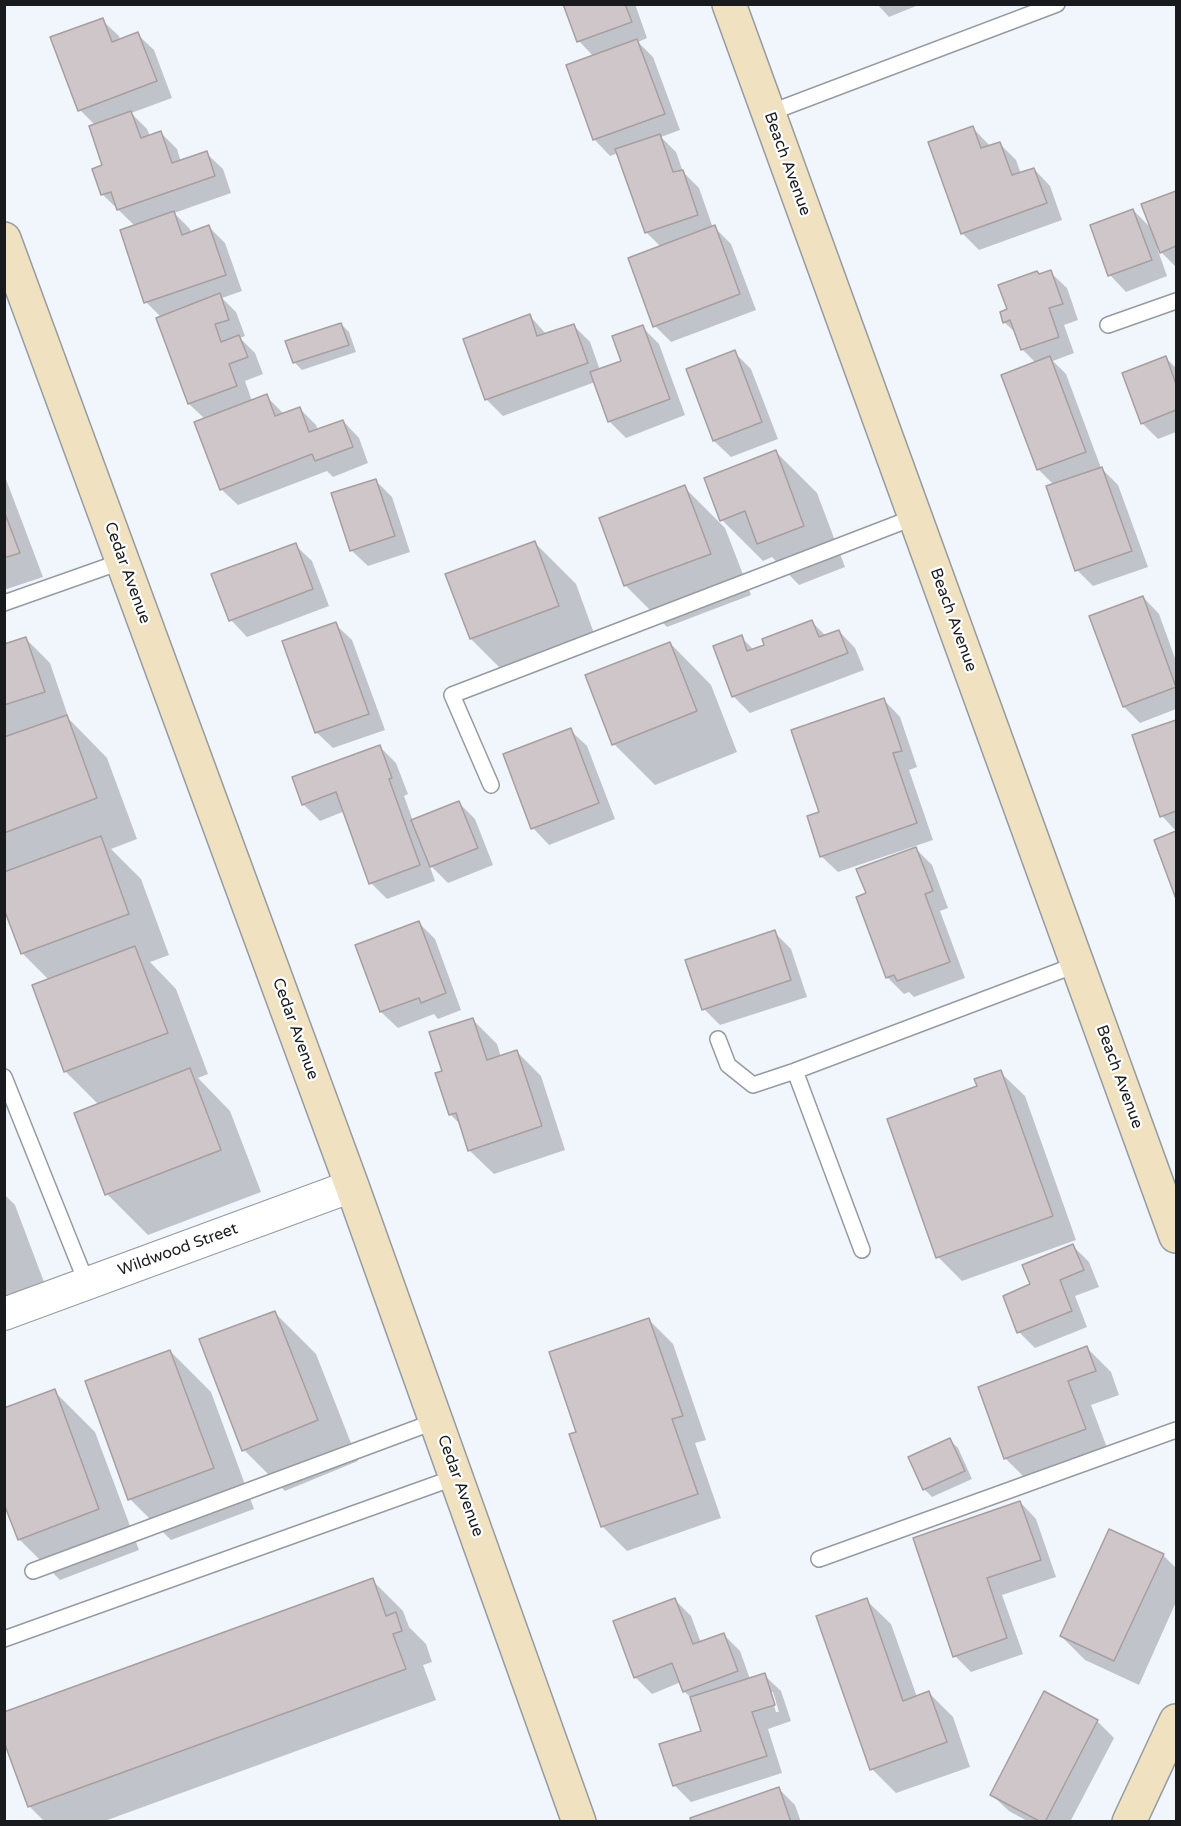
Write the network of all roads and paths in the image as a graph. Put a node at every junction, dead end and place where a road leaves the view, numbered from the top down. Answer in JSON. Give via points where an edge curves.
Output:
{"nodes":[{"id":1,"x":729,"y":4,"type":"edge"},
{"id":2,"x":1057,"y":4,"type":"edge"},
{"id":3,"x":769,"y":113,"type":"junction"},
{"id":4,"x":4,"y":239,"type":"edge"},
{"id":5,"x":1176,"y":301,"type":"edge"},
{"id":6,"x":1108,"y":325,"type":"dead end"},
{"id":7,"x":915,"y":517,"type":"junction"},
{"id":8,"x":123,"y":561,"type":"junction"},
{"id":9,"x":4,"y":603,"type":"edge"},
{"id":10,"x":490,"y":785,"type":"dead end"},
{"id":11,"x":1078,"y":964,"type":"junction"},
{"id":12,"x":718,"y":1039,"type":"dead end"},
{"id":13,"x":795,"y":1071,"type":"junction"},
{"id":14,"x":4,"y":1077,"type":"edge"},
{"id":15,"x":352,"y":1186,"type":"junction"},
{"id":16,"x":1176,"y":1236,"type":"edge"},
{"id":17,"x":862,"y":1250,"type":"dead end"},
{"id":18,"x":87,"y":1284,"type":"junction"},
{"id":19,"x":4,"y":1314,"type":"edge"},
{"id":20,"x":436,"y":1421,"type":"junction"},
{"id":21,"x":1176,"y":1430,"type":"edge"},
{"id":22,"x":456,"y":1477,"type":"junction"},
{"id":23,"x":819,"y":1559,"type":"dead end"},
{"id":24,"x":33,"y":1571,"type":"dead end"},
{"id":25,"x":4,"y":1639,"type":"edge"},
{"id":26,"x":1176,"y":1721,"type":"edge"},
{"id":27,"x":579,"y":1821,"type":"edge"},
{"id":28,"x":1129,"y":1821,"type":"edge"}],
"edges":[{"from":1,"to":3,"type":"street","name":"Beach Avenue"},
{"from":2,"to":3,"type":"lane"},
{"from":3,"to":7,"type":"street","name":"Beach Avenue"},
{"from":4,"to":8,"type":"street","name":"Cedar Avenue"},
{"from":5,"to":6,"type":"lane"},
{"from":7,"to":10,"type":"lane","via":[[452,695]]},
{"from":7,"to":11,"type":"street","name":"Beach Avenue"},
{"from":8,"to":9,"type":"lane"},
{"from":8,"to":15,"type":"street","name":"Cedar Avenue"},
{"from":11,"to":13,"type":"lane"},
{"from":11,"to":16,"type":"street","name":"Beach Avenue"},
{"from":12,"to":13,"type":"lane","via":[[728,1065],[753,1084]]},
{"from":13,"to":17,"type":"lane"},
{"from":14,"to":18,"type":"lane"},
{"from":15,"to":18,"type":"street","name":"Wildwood Street"},
{"from":15,"to":20,"type":"street","name":"Cedar Avenue"},
{"from":18,"to":19,"type":"street","name":"Wildwood Street"},
{"from":20,"to":22,"type":"street","name":"Cedar Avenue"},
{"from":20,"to":24,"type":"lane"},
{"from":21,"to":23,"type":"lane"},
{"from":22,"to":25,"type":"lane"},
{"from":22,"to":27,"type":"street","name":"Cedar Avenue"},
{"from":26,"to":28,"type":"street"}]}
